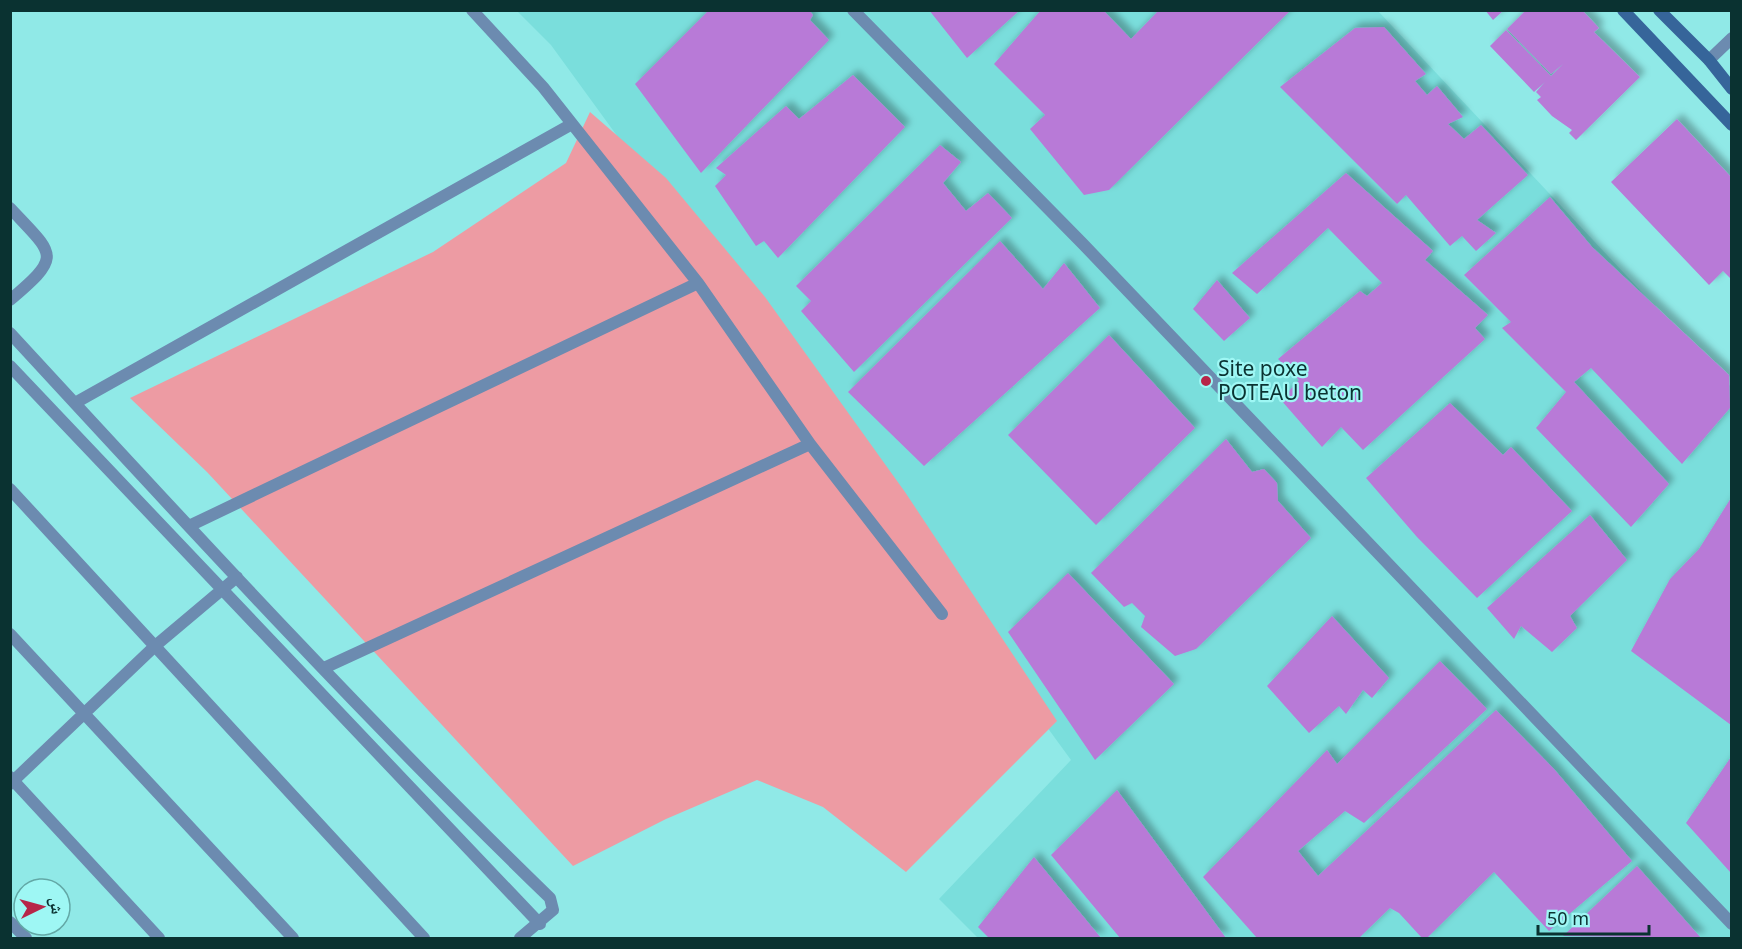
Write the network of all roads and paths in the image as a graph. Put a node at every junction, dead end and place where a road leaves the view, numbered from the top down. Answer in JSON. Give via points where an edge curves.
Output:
{"nodes":[{"id":1,"x":472,"y":10,"type":"edge"},
{"id":2,"x":853,"y":10,"type":"edge"},
{"id":3,"x":1623,"y":10,"type":"edge"},
{"id":4,"x":1667,"y":13,"type":"edge"},
{"id":5,"x":1731,"y":38,"type":"edge"},
{"id":6,"x":1709,"y":60,"type":"junction"},
{"id":7,"x":1731,"y":89,"type":"edge"},
{"id":8,"x":572,"y":124,"type":"junction"},
{"id":9,"x":1731,"y":124,"type":"edge"},
{"id":10,"x":10,"y":208,"type":"edge"},
{"id":11,"x":698,"y":284,"type":"junction"},
{"id":12,"x":10,"y":300,"type":"edge"},
{"id":13,"x":10,"y":333,"type":"edge"},
{"id":14,"x":10,"y":366,"type":"edge"},
{"id":15,"x":75,"y":403,"type":"junction"},
{"id":16,"x":810,"y":444,"type":"junction"},
{"id":17,"x":10,"y":489,"type":"edge"},
{"id":18,"x":189,"y":526,"type":"junction"},
{"id":19,"x":237,"y":577,"type":"junction"},
{"id":20,"x":223,"y":590,"type":"junction"},
{"id":21,"x":942,"y":614,"type":"dead end"},
{"id":22,"x":10,"y":634,"type":"edge"},
{"id":23,"x":155,"y":646,"type":"junction"},
{"id":24,"x":324,"y":668,"type":"junction"},
{"id":25,"x":85,"y":716,"type":"junction"},
{"id":26,"x":12,"y":781,"type":"edge"},
{"id":27,"x":540,"y":924,"type":"junction"},
{"id":28,"x":1731,"y":924,"type":"edge"},
{"id":29,"x":11,"y":925,"type":"edge"},
{"id":30,"x":26,"y":939,"type":"edge"},
{"id":31,"x":159,"y":939,"type":"edge"},
{"id":32,"x":293,"y":939,"type":"edge"},
{"id":33,"x":424,"y":939,"type":"edge"},
{"id":34,"x":520,"y":939,"type":"edge"}],
"edges":[{"from":1,"to":8,"type":"street"},
{"from":2,"to":28,"type":"street","via":[[1083,244]]},
{"from":3,"to":9,"type":"main road"},
{"from":4,"to":6,"type":"main road"},
{"from":5,"to":6,"type":"street"},
{"from":6,"to":7,"type":"main road"},
{"from":8,"to":11,"type":"street"},
{"from":8,"to":15,"type":"street"},
{"from":10,"to":12,"type":"street","via":[[45,245],[49,255],[47,266]]},
{"from":11,"to":16,"type":"street"},
{"from":11,"to":18,"type":"street"},
{"from":13,"to":15,"type":"street"},
{"from":14,"to":20,"type":"street"},
{"from":15,"to":18,"type":"street"},
{"from":16,"to":21,"type":"street"},
{"from":16,"to":24,"type":"street"},
{"from":17,"to":23,"type":"street"},
{"from":18,"to":19,"type":"street"},
{"from":19,"to":20,"type":"street"},
{"from":19,"to":24,"type":"street"},
{"from":20,"to":23,"type":"street"},
{"from":20,"to":27,"type":"street"},
{"from":22,"to":25,"type":"street"},
{"from":23,"to":25,"type":"street"},
{"from":23,"to":33,"type":"street"},
{"from":24,"to":27,"type":"street","via":[[473,824],[550,898],[553,910]]},
{"from":25,"to":26,"type":"street"},
{"from":25,"to":32,"type":"street"},
{"from":26,"to":31,"type":"street"},
{"from":27,"to":34,"type":"street"},
{"from":29,"to":30,"type":"street"}]}
